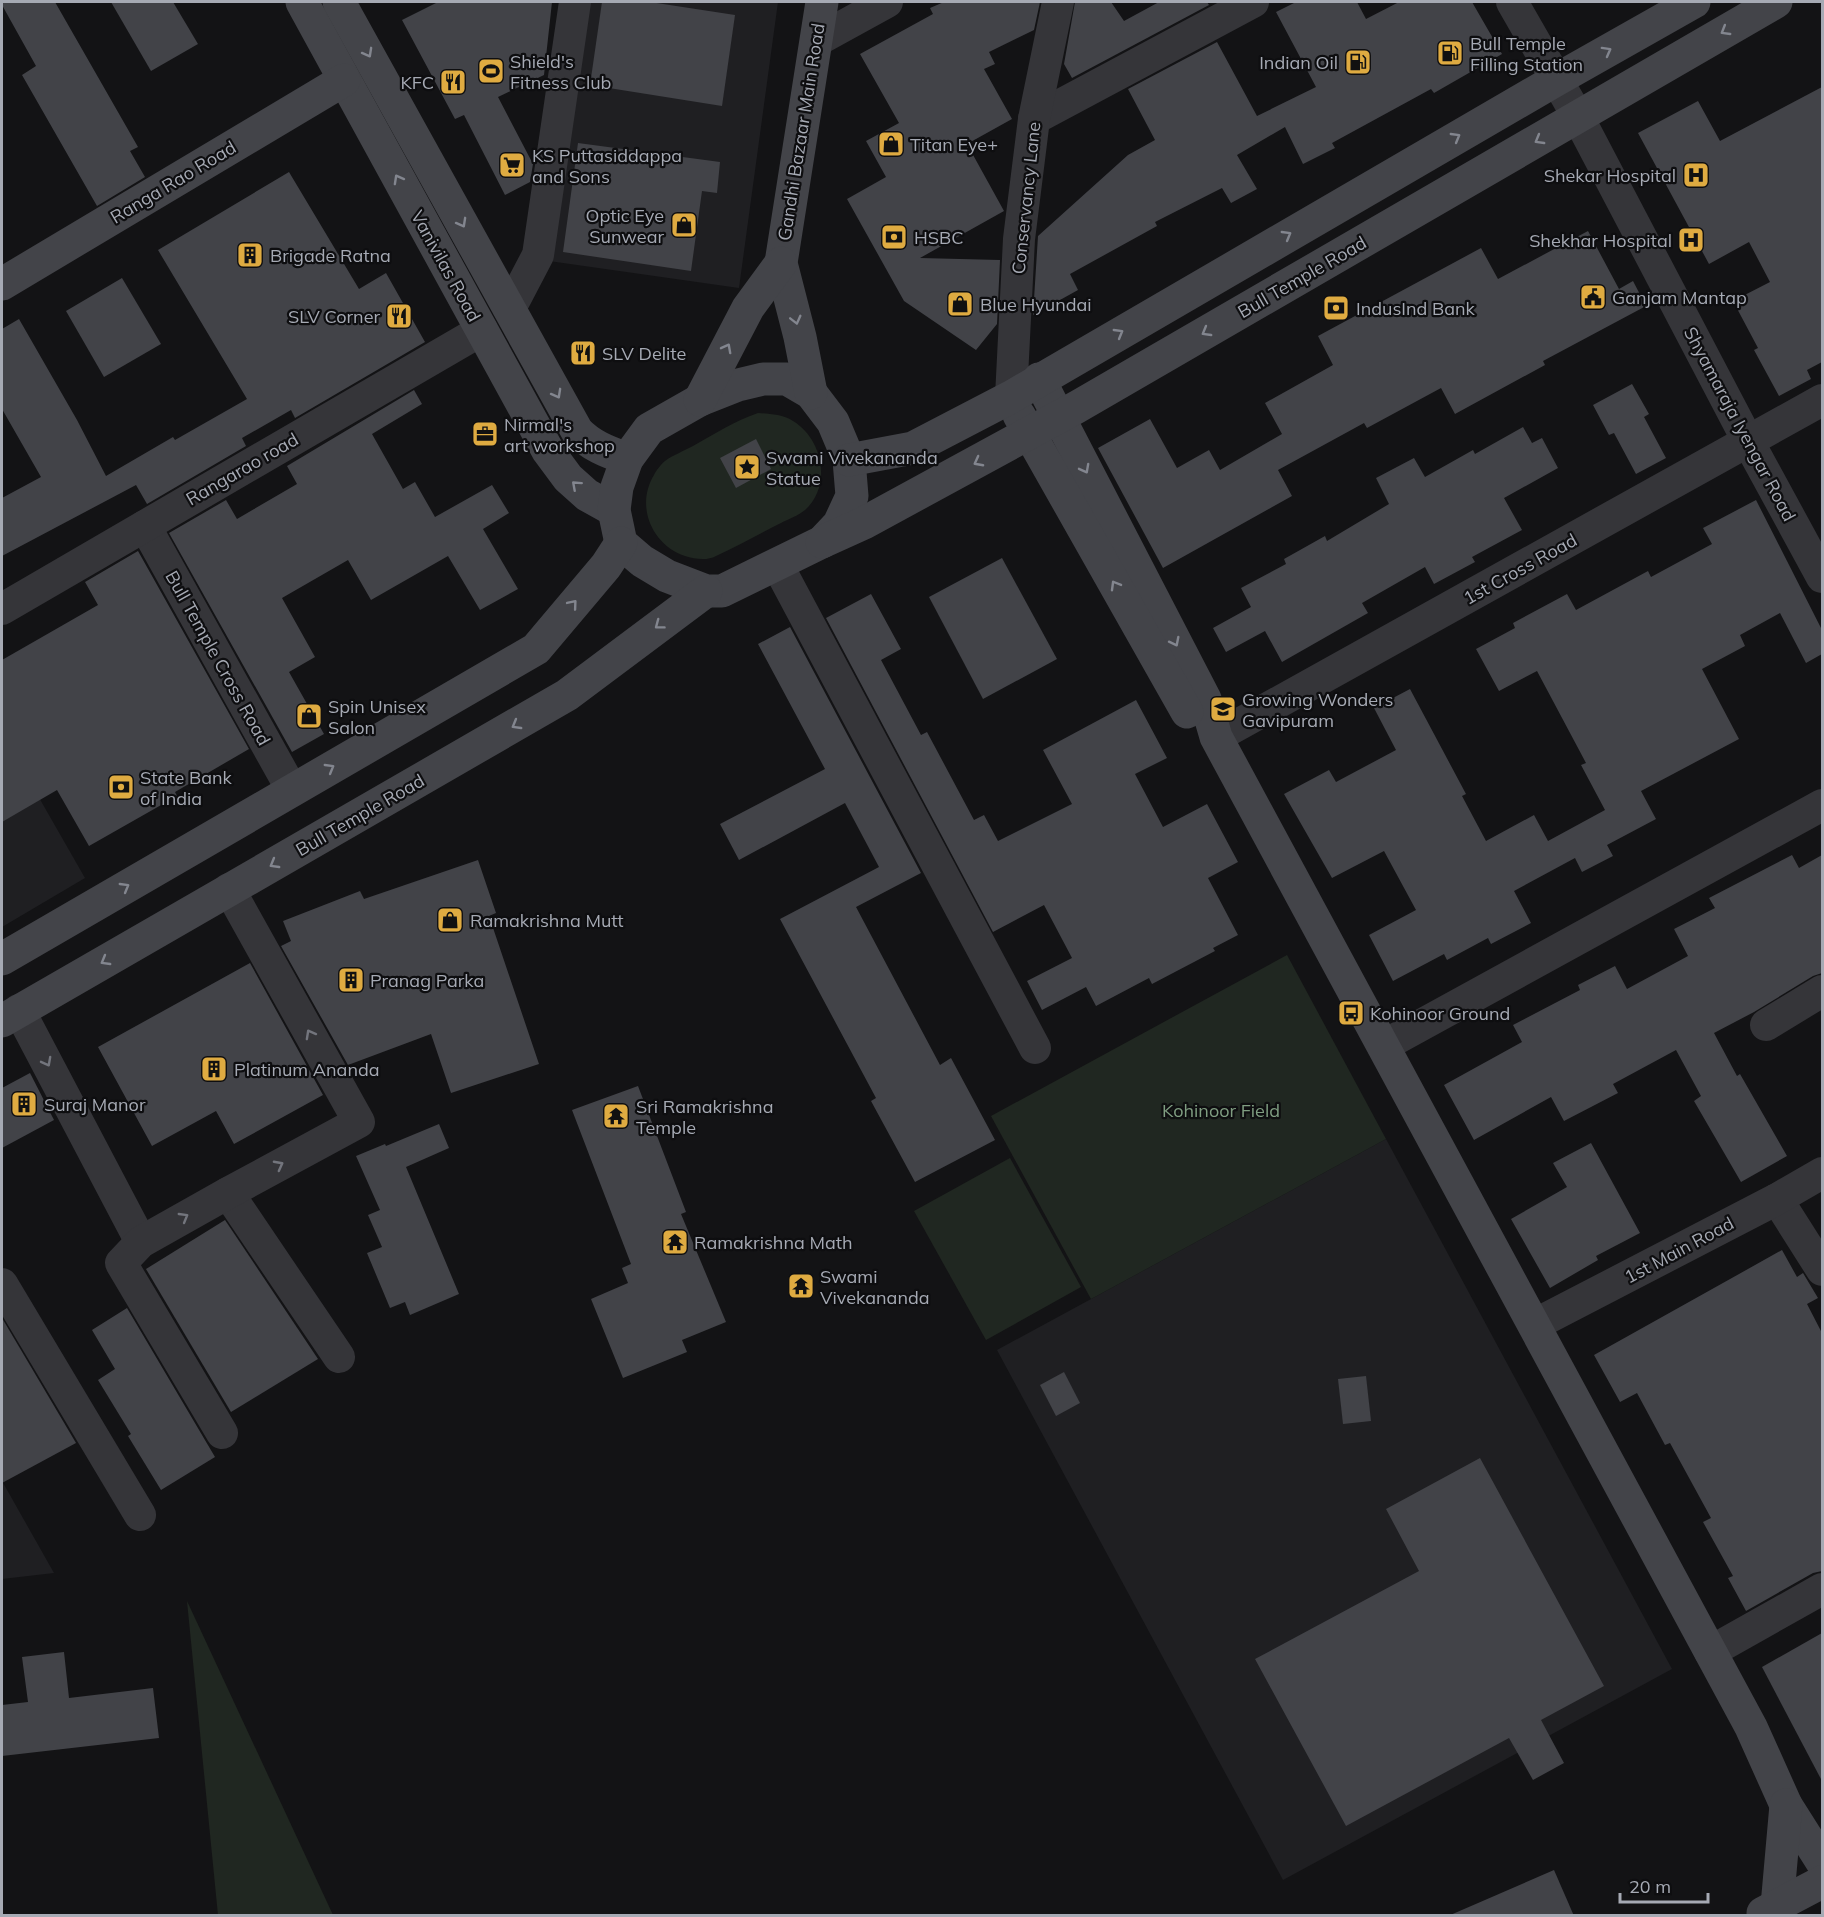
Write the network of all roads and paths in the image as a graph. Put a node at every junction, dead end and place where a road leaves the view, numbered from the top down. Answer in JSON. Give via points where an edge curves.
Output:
{"nodes":[{"id":1,"x":302,"y":2,"type":"edge"},
{"id":2,"x":339,"y":2,"type":"edge"},
{"id":3,"x":575,"y":2,"type":"edge"},
{"id":4,"x":822,"y":2,"type":"edge"},
{"id":5,"x":887,"y":2,"type":"edge"},
{"id":6,"x":1058,"y":2,"type":"edge"},
{"id":7,"x":1253,"y":2,"type":"edge"},
{"id":8,"x":1512,"y":2,"type":"edge"},
{"id":9,"x":1694,"y":2,"type":"edge"},
{"id":10,"x":1776,"y":2,"type":"edge"},
{"id":11,"x":816,"y":41,"type":"junction"},
{"id":12,"x":344,"y":80,"type":"junction"},
{"id":13,"x":1556,"y":80,"type":"junction"},
{"id":14,"x":1578,"y":117,"type":"junction"},
{"id":15,"x":1034,"y":119,"type":"junction"},
{"id":16,"x":781,"y":263,"type":"junction"},
{"id":17,"x":2,"y":284,"type":"edge"},
{"id":18,"x":508,"y":307,"type":"junction"},
{"id":19,"x":482,"y":330,"type":"junction"},
{"id":20,"x":1039,"y":380,"type":"junction"},
{"id":21,"x":811,"y":393,"type":"junction"},
{"id":22,"x":1011,"y":397,"type":"junction"},
{"id":23,"x":700,"y":400,"type":"junction"},
{"id":24,"x":1822,"y":400,"type":"edge"},
{"id":25,"x":1058,"y":418,"type":"junction"},
{"id":26,"x":1029,"y":434,"type":"junction"},
{"id":27,"x":1749,"y":443,"type":"junction"},
{"id":28,"x":627,"y":459,"type":"junction"},
{"id":29,"x":849,"y":460,"type":"junction"},
{"id":30,"x":614,"y":510,"type":"junction"},
{"id":31,"x":145,"y":526,"type":"junction"},
{"id":32,"x":822,"y":542,"type":"junction"},
{"id":33,"x":621,"y":543,"type":"junction"},
{"id":34,"x":777,"y":564,"type":"junction"},
{"id":35,"x":1822,"y":577,"type":"edge"},
{"id":36,"x":706,"y":591,"type":"junction"},
{"id":37,"x":2,"y":609,"type":"edge"},
{"id":38,"x":1216,"y":737,"type":"junction"},
{"id":39,"x":292,"y":790,"type":"junction"},
{"id":40,"x":1822,"y":805,"type":"edge"},
{"id":41,"x":230,"y":889,"type":"junction"},
{"id":42,"x":2,"y":959,"type":"edge"},
{"id":43,"x":1822,"y":991,"type":"edge"},
{"id":44,"x":10,"y":1016,"type":"edge"},
{"id":45,"x":1766,"y":1025,"type":"dead end"},
{"id":46,"x":1383,"y":1046,"type":"junction"},
{"id":47,"x":1035,"y":1048,"type":"dead end"},
{"id":48,"x":1822,"y":1173,"type":"edge"},
{"id":49,"x":228,"y":1192,"type":"junction"},
{"id":50,"x":1777,"y":1198,"type":"junction"},
{"id":51,"x":141,"y":1242,"type":"junction"},
{"id":52,"x":1822,"y":1270,"type":"edge"},
{"id":53,"x":2,"y":1284,"type":"edge"},
{"id":54,"x":1534,"y":1325,"type":"junction"},
{"id":55,"x":339,"y":1357,"type":"dead end"},
{"id":56,"x":222,"y":1433,"type":"dead end"},
{"id":57,"x":140,"y":1515,"type":"dead end"},
{"id":58,"x":1822,"y":1589,"type":"edge"},
{"id":59,"x":1710,"y":1652,"type":"junction"},
{"id":60,"x":1786,"y":1805,"type":"junction"},
{"id":61,"x":1822,"y":1862,"type":"edge"},
{"id":62,"x":1822,"y":1882,"type":"edge"},
{"id":63,"x":1768,"y":1911,"type":"edge"}],
"edges":[{"from":1,"to":12,"type":"main road","name":"Vanivilas Road"},
{"from":2,"to":18,"type":"main road","one_way":true},
{"from":3,"to":18,"type":"street","via":[[538,255]]},
{"from":4,"to":11,"type":"main road","name":"Gandhi Bazaar Main Road"},
{"from":5,"to":11,"type":"street"},
{"from":6,"to":15,"type":"street","name":"Conservancy Lane"},
{"from":7,"to":15,"type":"street"},
{"from":8,"to":13,"type":"street","name":"Shyamaraja Iyengar Road"},
{"from":13,"to":9,"type":"main road","one_way":true},
{"from":10,"to":14,"type":"main road","name":"Bull Temple Road","one_way":true},
{"from":11,"to":16,"type":"main road","name":"Gandhi Bazaar Main Road"},
{"from":12,"to":17,"type":"main road","name":"Ranga Rao Road"},
{"from":19,"to":12,"type":"main road","name":"Vanivilas Road","one_way":true},
{"from":13,"to":14,"type":"street","name":"Shyamaraja Iyengar Road"},
{"from":20,"to":13,"type":"main road","one_way":true},
{"from":14,"to":25,"type":"main road","name":"Bull Temple Road","one_way":true},
{"from":14,"to":27,"type":"street","name":"Shyamaraja Iyengar Road"},
{"from":15,"to":22,"type":"street","name":"Conservancy Lane","via":[[1020,239]]},
{"from":16,"to":21,"type":"main road","one_way":true},
{"from":23,"to":16,"type":"main road","one_way":true,"via":[[748,308]]},
{"from":18,"to":28,"type":"main road","one_way":true,"via":[[577,431],[586,441]]},
{"from":30,"to":19,"type":"main road","name":"Vanivilas Road","one_way":true,"via":[[587,495],[568,478],[540,437]]},
{"from":19,"to":31,"type":"street","name":"Rangarao road"},
{"from":20,"to":22,"type":"main road"},
{"from":20,"to":25,"type":"main road"},
{"from":21,"to":23,"type":"main road","via":[[787,379],[763,379]]},
{"from":21,"to":29,"type":"main road","via":[[833,422]]},
{"from":22,"to":26,"type":"main road"},
{"from":22,"to":29,"type":"main road","via":[[913,448]]},
{"from":23,"to":28,"type":"main road","via":[[649,429]]},
{"from":24,"to":27,"type":"street","name":"1st Cross Road"},
{"from":25,"to":26,"type":"main road","name":"Bull Temple Road"},
{"from":25,"to":38,"type":"main road","one_way":true,"via":[[1205,699]]},
{"from":26,"to":32,"type":"main road","name":"Bull Temple Road","one_way":true},
{"from":38,"to":26,"type":"main road","one_way":true,"via":[[1192,720]]},
{"from":27,"to":35,"type":"street","name":"Shyamaraja Iyengar Road"},
{"from":27,"to":38,"type":"street","name":"1st Cross Road"},
{"from":28,"to":30,"type":"main road"},
{"from":29,"to":32,"type":"main road","via":[[852,496],[839,524]]},
{"from":30,"to":33,"type":"main road"},
{"from":31,"to":37,"type":"street","name":"Rangarao road"},
{"from":31,"to":39,"type":"street","name":"Bull Temple Cross Road"},
{"from":32,"to":34,"type":"main road","name":"Bull Temple Road"},
{"from":33,"to":36,"type":"main road","via":[[667,576]]},
{"from":39,"to":33,"type":"main road","one_way":true,"via":[[536,649]]},
{"from":34,"to":36,"type":"main road","name":"Bull Temple Road","via":[[722,591]]},
{"from":34,"to":47,"type":"street"},
{"from":36,"to":41,"type":"main road","name":"Bull Temple Road","one_way":true,"via":[[567,696]]},
{"from":38,"to":46,"type":"main road"},
{"from":42,"to":39,"type":"main road","one_way":true},
{"from":40,"to":46,"type":"street"},
{"from":41,"to":44,"type":"main road","name":"Bull Temple Road","one_way":true},
{"from":49,"to":41,"type":"street","one_way":true,"via":[[359,1122]]},
{"from":43,"to":45,"type":"street"},
{"from":44,"to":51,"type":"street","one_way":true},
{"from":46,"to":54,"type":"main road"},
{"from":48,"to":50,"type":"street","name":"1st Main Road"},
{"from":51,"to":49,"type":"street","one_way":true},
{"from":49,"to":55,"type":"street"},
{"from":50,"to":52,"type":"street"},
{"from":50,"to":54,"type":"street","name":"1st Main Road"},
{"from":51,"to":56,"type":"street","via":[[121,1263]]},
{"from":53,"to":57,"type":"street"},
{"from":54,"to":59,"type":"main road"},
{"from":58,"to":59,"type":"street"},
{"from":59,"to":60,"type":"main road","via":[[1751,1727]]},
{"from":60,"to":61,"type":"main road"},
{"from":60,"to":63,"type":"main road"},
{"from":62,"to":63,"type":"main road"}]}
